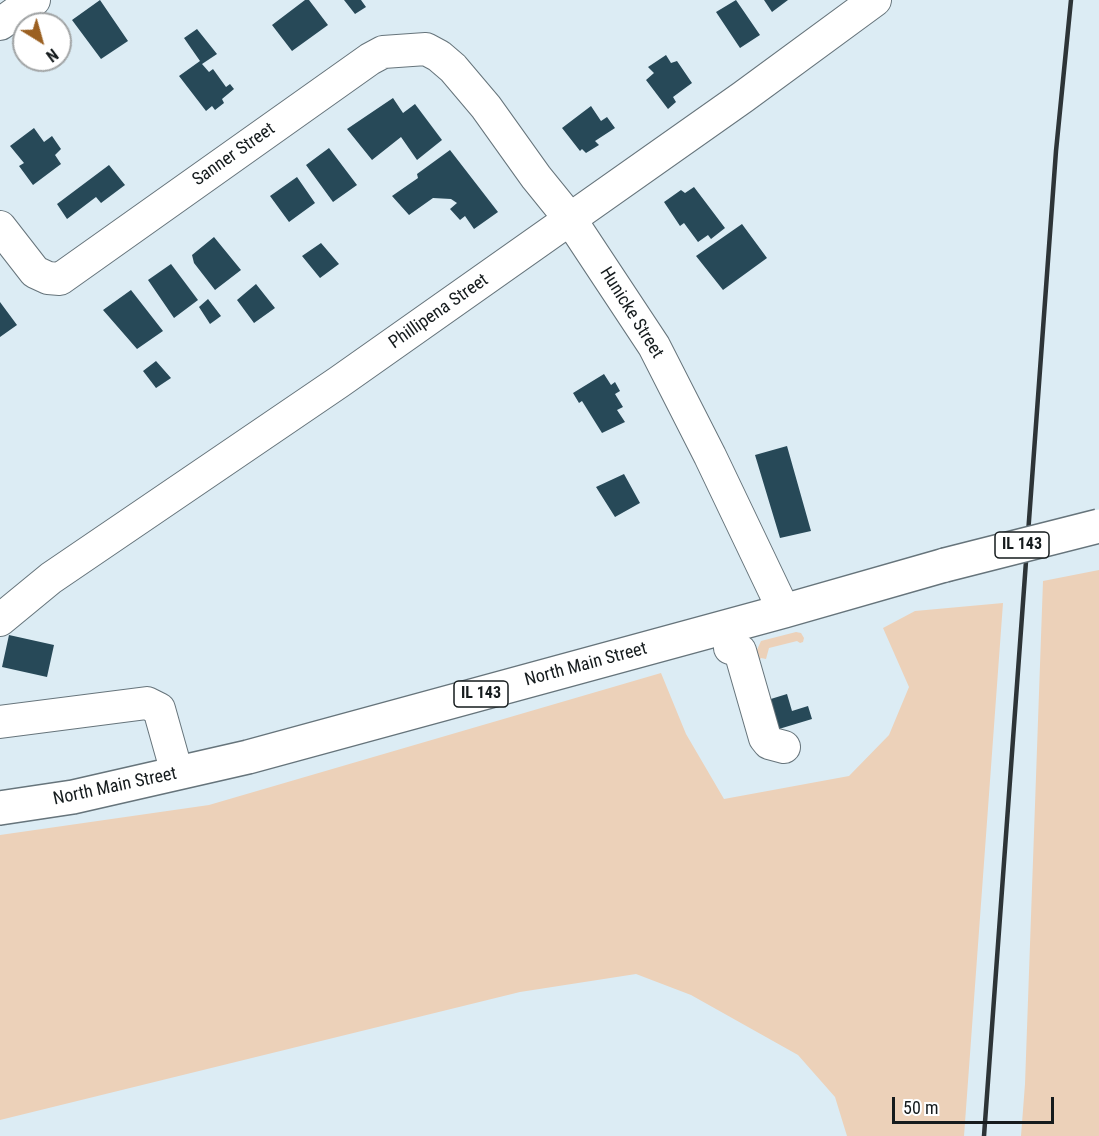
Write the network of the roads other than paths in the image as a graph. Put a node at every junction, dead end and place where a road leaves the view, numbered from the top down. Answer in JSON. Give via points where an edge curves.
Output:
{"nodes":[{"id":1,"x":33,"y":0,"type":"edge"},
{"id":2,"x":875,"y":0,"type":"edge"},
{"id":3,"x":0,"y":24,"type":"edge"},
{"id":4,"x":426,"y":49,"type":"joint"},
{"id":5,"x":570,"y":219,"type":"junction"},
{"id":6,"x":0,"y":227,"type":"edge"},
{"id":7,"x":1099,"y":526,"type":"edge"},
{"id":8,"x":784,"y":611,"type":"junction"},
{"id":9,"x":1,"y":616,"type":"edge"},
{"id":10,"x":730,"y":648,"type":"dead end"},
{"id":11,"x":0,"y":722,"type":"edge"},
{"id":12,"x":784,"y":747,"type":"dead end"},
{"id":13,"x":177,"y":773,"type":"junction"},
{"id":14,"x":0,"y":808,"type":"edge"}],
"edges":[{"from":1,"to":3,"type":"street"},
{"from":2,"to":5,"type":"street","name":"Phillipena Street"},
{"from":4,"to":5,"type":"street","name":"Hunicke Street","via":[[453,68],[469,86]]},
{"from":4,"to":6,"type":"street","name":"Sanner Street","via":[[383,52],[370,58],[60,279],[35,272]]},
{"from":5,"to":8,"type":"street","name":"Hunicke Street","via":[[654,346]]},
{"from":5,"to":9,"type":"street","name":"Phillipena Street"},
{"from":7,"to":8,"type":"main road","name":"North Main Street","number":"IL 143","bridge":true},
{"from":8,"to":13,"type":"main road","name":"North Main Street","number":"IL 143"},
{"from":10,"to":12,"type":"street","via":[[740,651],[765,738]]},
{"from":11,"to":13,"type":"street","via":[[147,703],[159,709]]},
{"from":13,"to":14,"type":"main road","name":"North Main Street","number":"IL 143","via":[[73,797]]}]}
